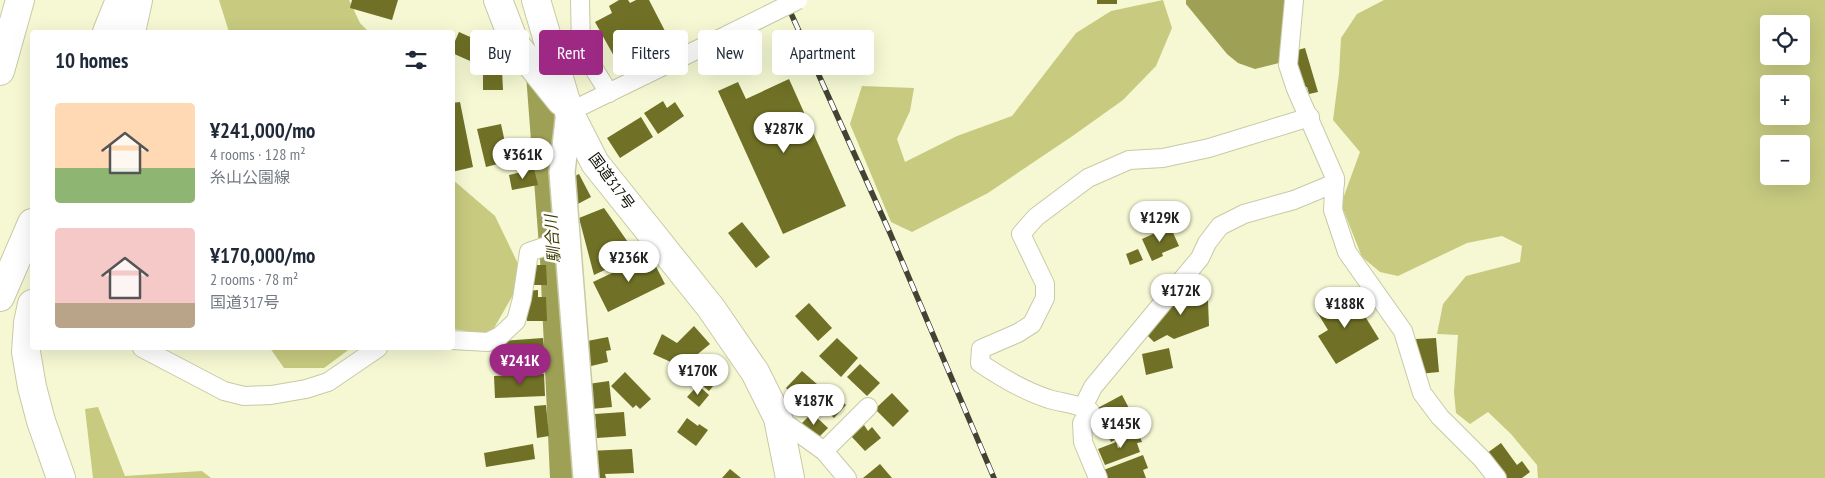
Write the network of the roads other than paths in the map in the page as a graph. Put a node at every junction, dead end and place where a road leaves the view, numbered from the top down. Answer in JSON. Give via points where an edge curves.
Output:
{"nodes":[{"id":1,"x":18,"y":0,"type":"edge"},
{"id":2,"x":120,"y":0,"type":"edge"},
{"id":3,"x":138,"y":0,"type":"edge"},
{"id":4,"x":498,"y":0,"type":"edge"},
{"id":5,"x":536,"y":0,"type":"edge"},
{"id":6,"x":580,"y":0,"type":"edge"},
{"id":7,"x":798,"y":0,"type":"edge"},
{"id":8,"x":1294,"y":0,"type":"edge"},
{"id":9,"x":108,"y":30,"type":"edge"},
{"id":10,"x":131,"y":30,"type":"edge"},
{"id":11,"x":0,"y":37,"type":"edge"},
{"id":12,"x":0,"y":48,"type":"edge"},
{"id":13,"x":0,"y":71,"type":"edge"},
{"id":14,"x":609,"y":93,"type":"junction"},
{"id":15,"x":569,"y":112,"type":"junction"},
{"id":16,"x":1310,"y":117,"type":"junction"},
{"id":17,"x":1335,"y":183,"type":"junction"},
{"id":18,"x":30,"y":228,"type":"edge"},
{"id":19,"x":567,"y":239,"type":"junction"},
{"id":20,"x":0,"y":297,"type":"edge"},
{"id":21,"x":30,"y":314,"type":"edge"},
{"id":22,"x":455,"y":340,"type":"edge"},
{"id":23,"x":146,"y":350,"type":"edge"},
{"id":24,"x":375,"y":350,"type":"edge"},
{"id":25,"x":868,"y":407,"type":"dead end"},
{"id":26,"x":1083,"y":407,"type":"junction"},
{"id":27,"x":778,"y":418,"type":"junction"},
{"id":28,"x":824,"y":451,"type":"junction"},
{"id":29,"x":60,"y":475,"type":"edge"},
{"id":30,"x":586,"y":478,"type":"edge"},
{"id":31,"x":790,"y":478,"type":"edge"},
{"id":32,"x":847,"y":478,"type":"edge"},
{"id":33,"x":1098,"y":478,"type":"edge"},
{"id":34,"x":1497,"y":478,"type":"edge"}],
"edges":[{"from":1,"to":11,"type":"highway"},
{"from":1,"to":12,"type":"highway"},
{"from":1,"to":13,"type":"highway"},
{"from":2,"to":9,"type":"highway"},
{"from":3,"to":10,"type":"highway"},
{"from":4,"to":15,"type":"highway","name":"国道317号","via":[[515,44]]},
{"from":5,"to":15,"type":"highway","name":"国道317号"},
{"from":6,"to":14,"type":"street","via":[[580,48]]},
{"from":7,"to":14,"type":"street","bridge":true},
{"from":8,"to":16,"type":"street","via":[[1288,65]]},
{"from":14,"to":15,"type":"street"},
{"from":15,"to":19,"type":"main road","via":[[562,172]]},
{"from":15,"to":27,"type":"highway","name":"国道317号","via":[[594,163],[711,308],[755,372]]},
{"from":16,"to":17,"type":"street"},
{"from":16,"to":26,"type":"street","via":[[1209,148],[1163,158],[1129,160],[1088,178],[1036,217],[1021,234],[1045,284],[1045,298],[1032,324],[982,349],[980,364],[1019,387],[1049,399]]},
{"from":17,"to":26,"type":"street","via":[[1294,200],[1244,214],[1220,226],[1200,258],[1093,387]]},
{"from":17,"to":34,"type":"street","via":[[1333,210],[1347,252],[1403,331],[1422,393]]},
{"from":18,"to":20,"type":"highway"},
{"from":19,"to":22,"type":"street","via":[[529,252],[516,321],[500,336],[488,342]]},
{"from":19,"to":30,"type":"main road"},
{"from":21,"to":29,"type":"highway","via":[[26,352],[32,387]]},
{"from":23,"to":24,"type":"street","via":[[224,392],[244,396],[271,395],[328,382]]},
{"from":25,"to":28,"type":"street"},
{"from":26,"to":33,"type":"street","via":[[1090,411],[1082,423],[1083,442]]},
{"from":27,"to":28,"type":"street"},
{"from":27,"to":31,"type":"highway","name":"国道317号"},
{"from":28,"to":32,"type":"street"}]}
